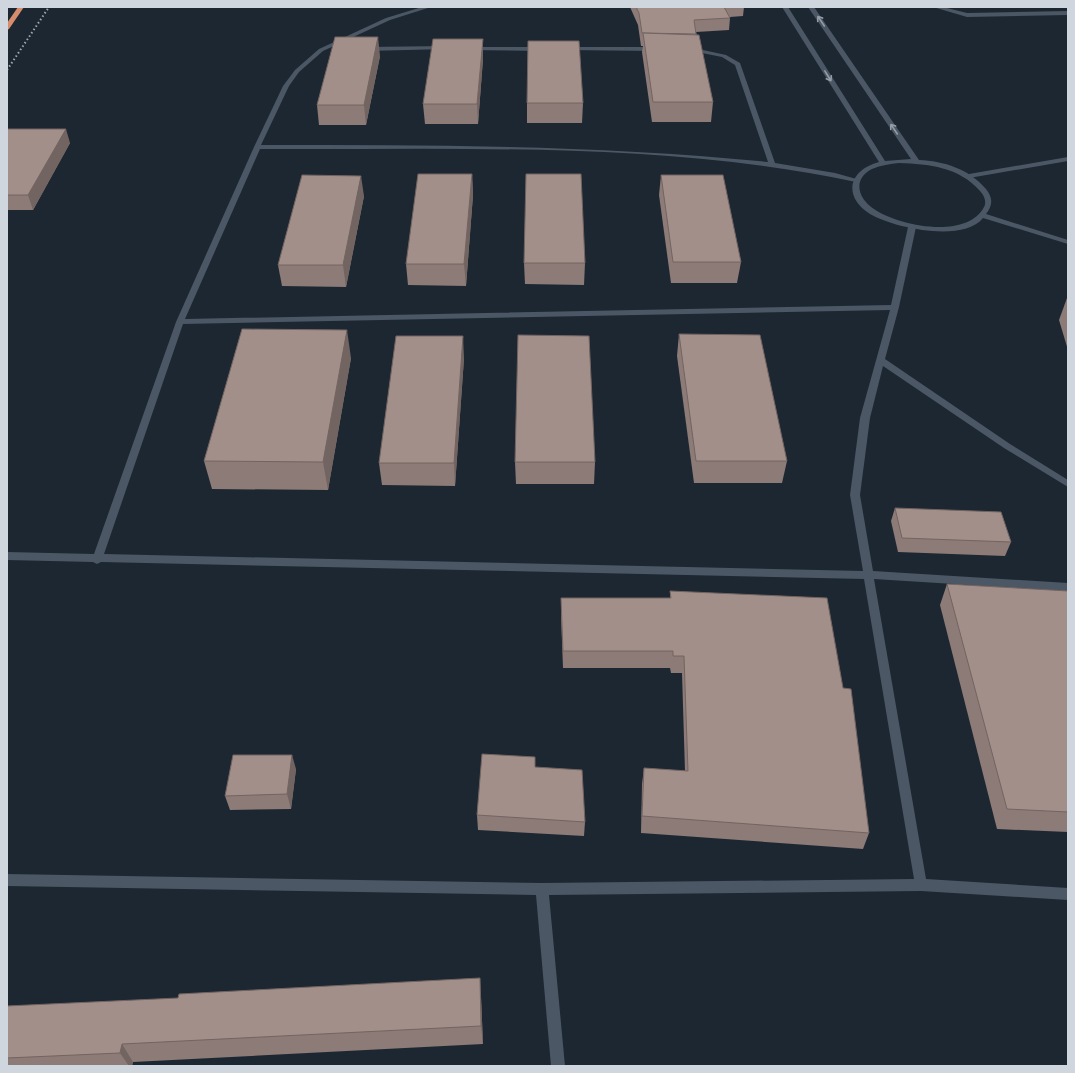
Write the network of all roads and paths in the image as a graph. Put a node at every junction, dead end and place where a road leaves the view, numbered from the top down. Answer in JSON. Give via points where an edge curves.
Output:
{"nodes":[{"id":1,"x":21,"y":7,"type":"edge"},
{"id":2,"x":428,"y":7,"type":"edge"},
{"id":3,"x":785,"y":7,"type":"edge"},
{"id":4,"x":811,"y":7,"type":"edge"},
{"id":5,"x":936,"y":7,"type":"edge"},
{"id":6,"x":1068,"y":13,"type":"edge"},
{"id":7,"x":7,"y":28,"type":"edge"},
{"id":8,"x":451,"y":48,"type":"edge"},
{"id":9,"x":459,"y":48,"type":"edge"},
{"id":10,"x":547,"y":48,"type":"edge"},
{"id":11,"x":562,"y":48,"type":"edge"},
{"id":12,"x":666,"y":48,"type":"edge"},
{"id":13,"x":682,"y":48,"type":"edge"},
{"id":14,"x":343,"y":49,"type":"edge"},
{"id":15,"x":357,"y":49,"type":"edge"},
{"id":16,"x":321,"y":50,"type":"junction"},
{"id":17,"x":257,"y":147,"type":"junction"},
{"id":18,"x":1068,"y":159,"type":"edge"},
{"id":19,"x":916,"y":161,"type":"junction"},
{"id":20,"x":883,"y":163,"type":"junction"},
{"id":21,"x":772,"y":164,"type":"junction"},
{"id":22,"x":969,"y":176,"type":"junction"},
{"id":23,"x":856,"y":180,"type":"junction"},
{"id":24,"x":983,"y":215,"type":"junction"},
{"id":25,"x":912,"y":227,"type":"junction"},
{"id":26,"x":1068,"y":242,"type":"edge"},
{"id":27,"x":895,"y":307,"type":"junction"},
{"id":28,"x":180,"y":322,"type":"junction"},
{"id":29,"x":881,"y":360,"type":"junction"},
{"id":30,"x":1068,"y":484,"type":"edge"},
{"id":31,"x":7,"y":556,"type":"edge"},
{"id":32,"x":97,"y":560,"type":"junction"},
{"id":33,"x":868,"y":575,"type":"junction"},
{"id":34,"x":1068,"y":587,"type":"edge"},
{"id":35,"x":7,"y":880,"type":"edge"},
{"id":36,"x":921,"y":885,"type":"junction"},
{"id":37,"x":542,"y":889,"type":"junction"},
{"id":38,"x":1068,"y":894,"type":"edge"},
{"id":39,"x":558,"y":1066,"type":"edge"}],
"edges":[{"from":1,"to":7,"type":"highway"},
{"from":2,"to":16,"type":"street","via":[[388,19]]},
{"from":3,"to":20,"type":"street","one_way":true},
{"from":19,"to":4,"type":"street","one_way":true},
{"from":5,"to":6,"type":"street","via":[[967,15]]},
{"from":8,"to":15,"type":"street"},
{"from":9,"to":10,"type":"street"},
{"from":11,"to":12,"type":"street"},
{"from":13,"to":21,"type":"street","via":[[724,56],[738,64]]},
{"from":14,"to":16,"type":"street"},
{"from":16,"to":17,"type":"street","via":[[286,86]]},
{"from":17,"to":21,"type":"street","via":[[561,149],[650,153]]},
{"from":17,"to":28,"type":"street"},
{"from":18,"to":22,"type":"street"},
{"from":19,"to":20,"type":"street"},
{"from":19,"to":22,"type":"street","via":[[935,164]]},
{"from":20,"to":23,"type":"street","via":[[862,173]]},
{"from":21,"to":23,"type":"street"},
{"from":22,"to":24,"type":"street","via":[[988,196],[988,206]]},
{"from":23,"to":25,"type":"street","via":[[854,190],[860,202],[868,209],[890,221]]},
{"from":24,"to":25,"type":"street","via":[[972,223],[955,228]]},
{"from":24,"to":26,"type":"street"},
{"from":25,"to":27,"type":"street"},
{"from":27,"to":28,"type":"street"},
{"from":27,"to":29,"type":"street"},
{"from":28,"to":32,"type":"street"},
{"from":29,"to":30,"type":"street","via":[[1007,446]]},
{"from":29,"to":33,"type":"street","via":[[865,418],[855,495]]},
{"from":31,"to":32,"type":"street"},
{"from":32,"to":33,"type":"street"},
{"from":33,"to":34,"type":"street"},
{"from":33,"to":36,"type":"street"},
{"from":35,"to":37,"type":"street"},
{"from":36,"to":37,"type":"street"},
{"from":36,"to":38,"type":"street"},
{"from":37,"to":39,"type":"street"}]}
